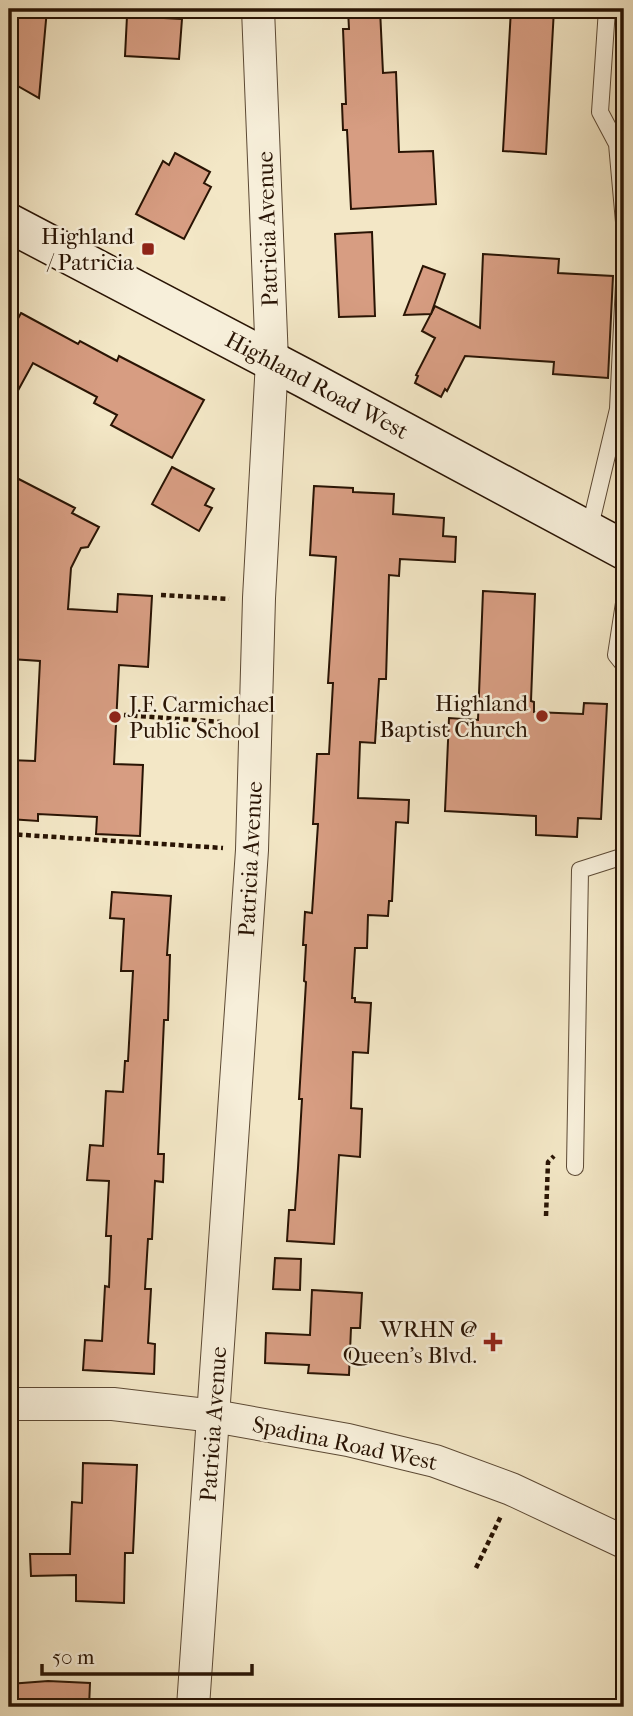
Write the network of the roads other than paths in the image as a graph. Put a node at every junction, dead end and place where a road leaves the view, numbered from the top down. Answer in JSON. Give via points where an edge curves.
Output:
{"nodes":[{"id":1,"x":258,"y":9,"type":"edge"},
{"id":2,"x":607,"y":9,"type":"edge"},
{"id":3,"x":624,"y":222,"type":"edge"},
{"id":4,"x":9,"y":223,"type":"edge"},
{"id":5,"x":624,"y":284,"type":"edge"},
{"id":6,"x":272,"y":361,"type":"junction"},
{"id":7,"x":589,"y":531,"type":"junction"},
{"id":8,"x":624,"y":550,"type":"edge"},
{"id":9,"x":624,"y":603,"type":"edge"},
{"id":10,"x":624,"y":665,"type":"edge"},
{"id":11,"x":624,"y":856,"type":"edge"},
{"id":12,"x":575,"y":1167,"type":"dead end"},
{"id":13,"x":9,"y":1404,"type":"edge"},
{"id":14,"x":214,"y":1416,"type":"junction"},
{"id":15,"x":624,"y":1542,"type":"edge"},
{"id":16,"x":193,"y":1707,"type":"edge"}],
"edges":[{"from":1,"to":6,"type":"street","name":"Patricia Avenue"},
{"from":2,"to":3,"type":"lane","via":[[600,112],[617,144]]},
{"from":4,"to":6,"type":"main road","name":"Highland Road West"},
{"from":5,"to":7,"type":"lane","via":[[618,409]]},
{"from":6,"to":7,"type":"main road","name":"Highland Road West"},
{"from":6,"to":14,"type":"street","name":"Patricia Avenue","via":[[252,850]]},
{"from":7,"to":8,"type":"main road","name":"Highland Road West"},
{"from":9,"to":10,"type":"lane","via":[[616,655]]},
{"from":11,"to":12,"type":"lane","via":[[580,870]]},
{"from":13,"to":14,"type":"street","name":"Spadina Road West","via":[[113,1404]]},
{"from":14,"to":15,"type":"street","name":"Spadina Road West","via":[[435,1461],[511,1489]]},
{"from":14,"to":16,"type":"street","name":"Patricia Avenue"}]}
